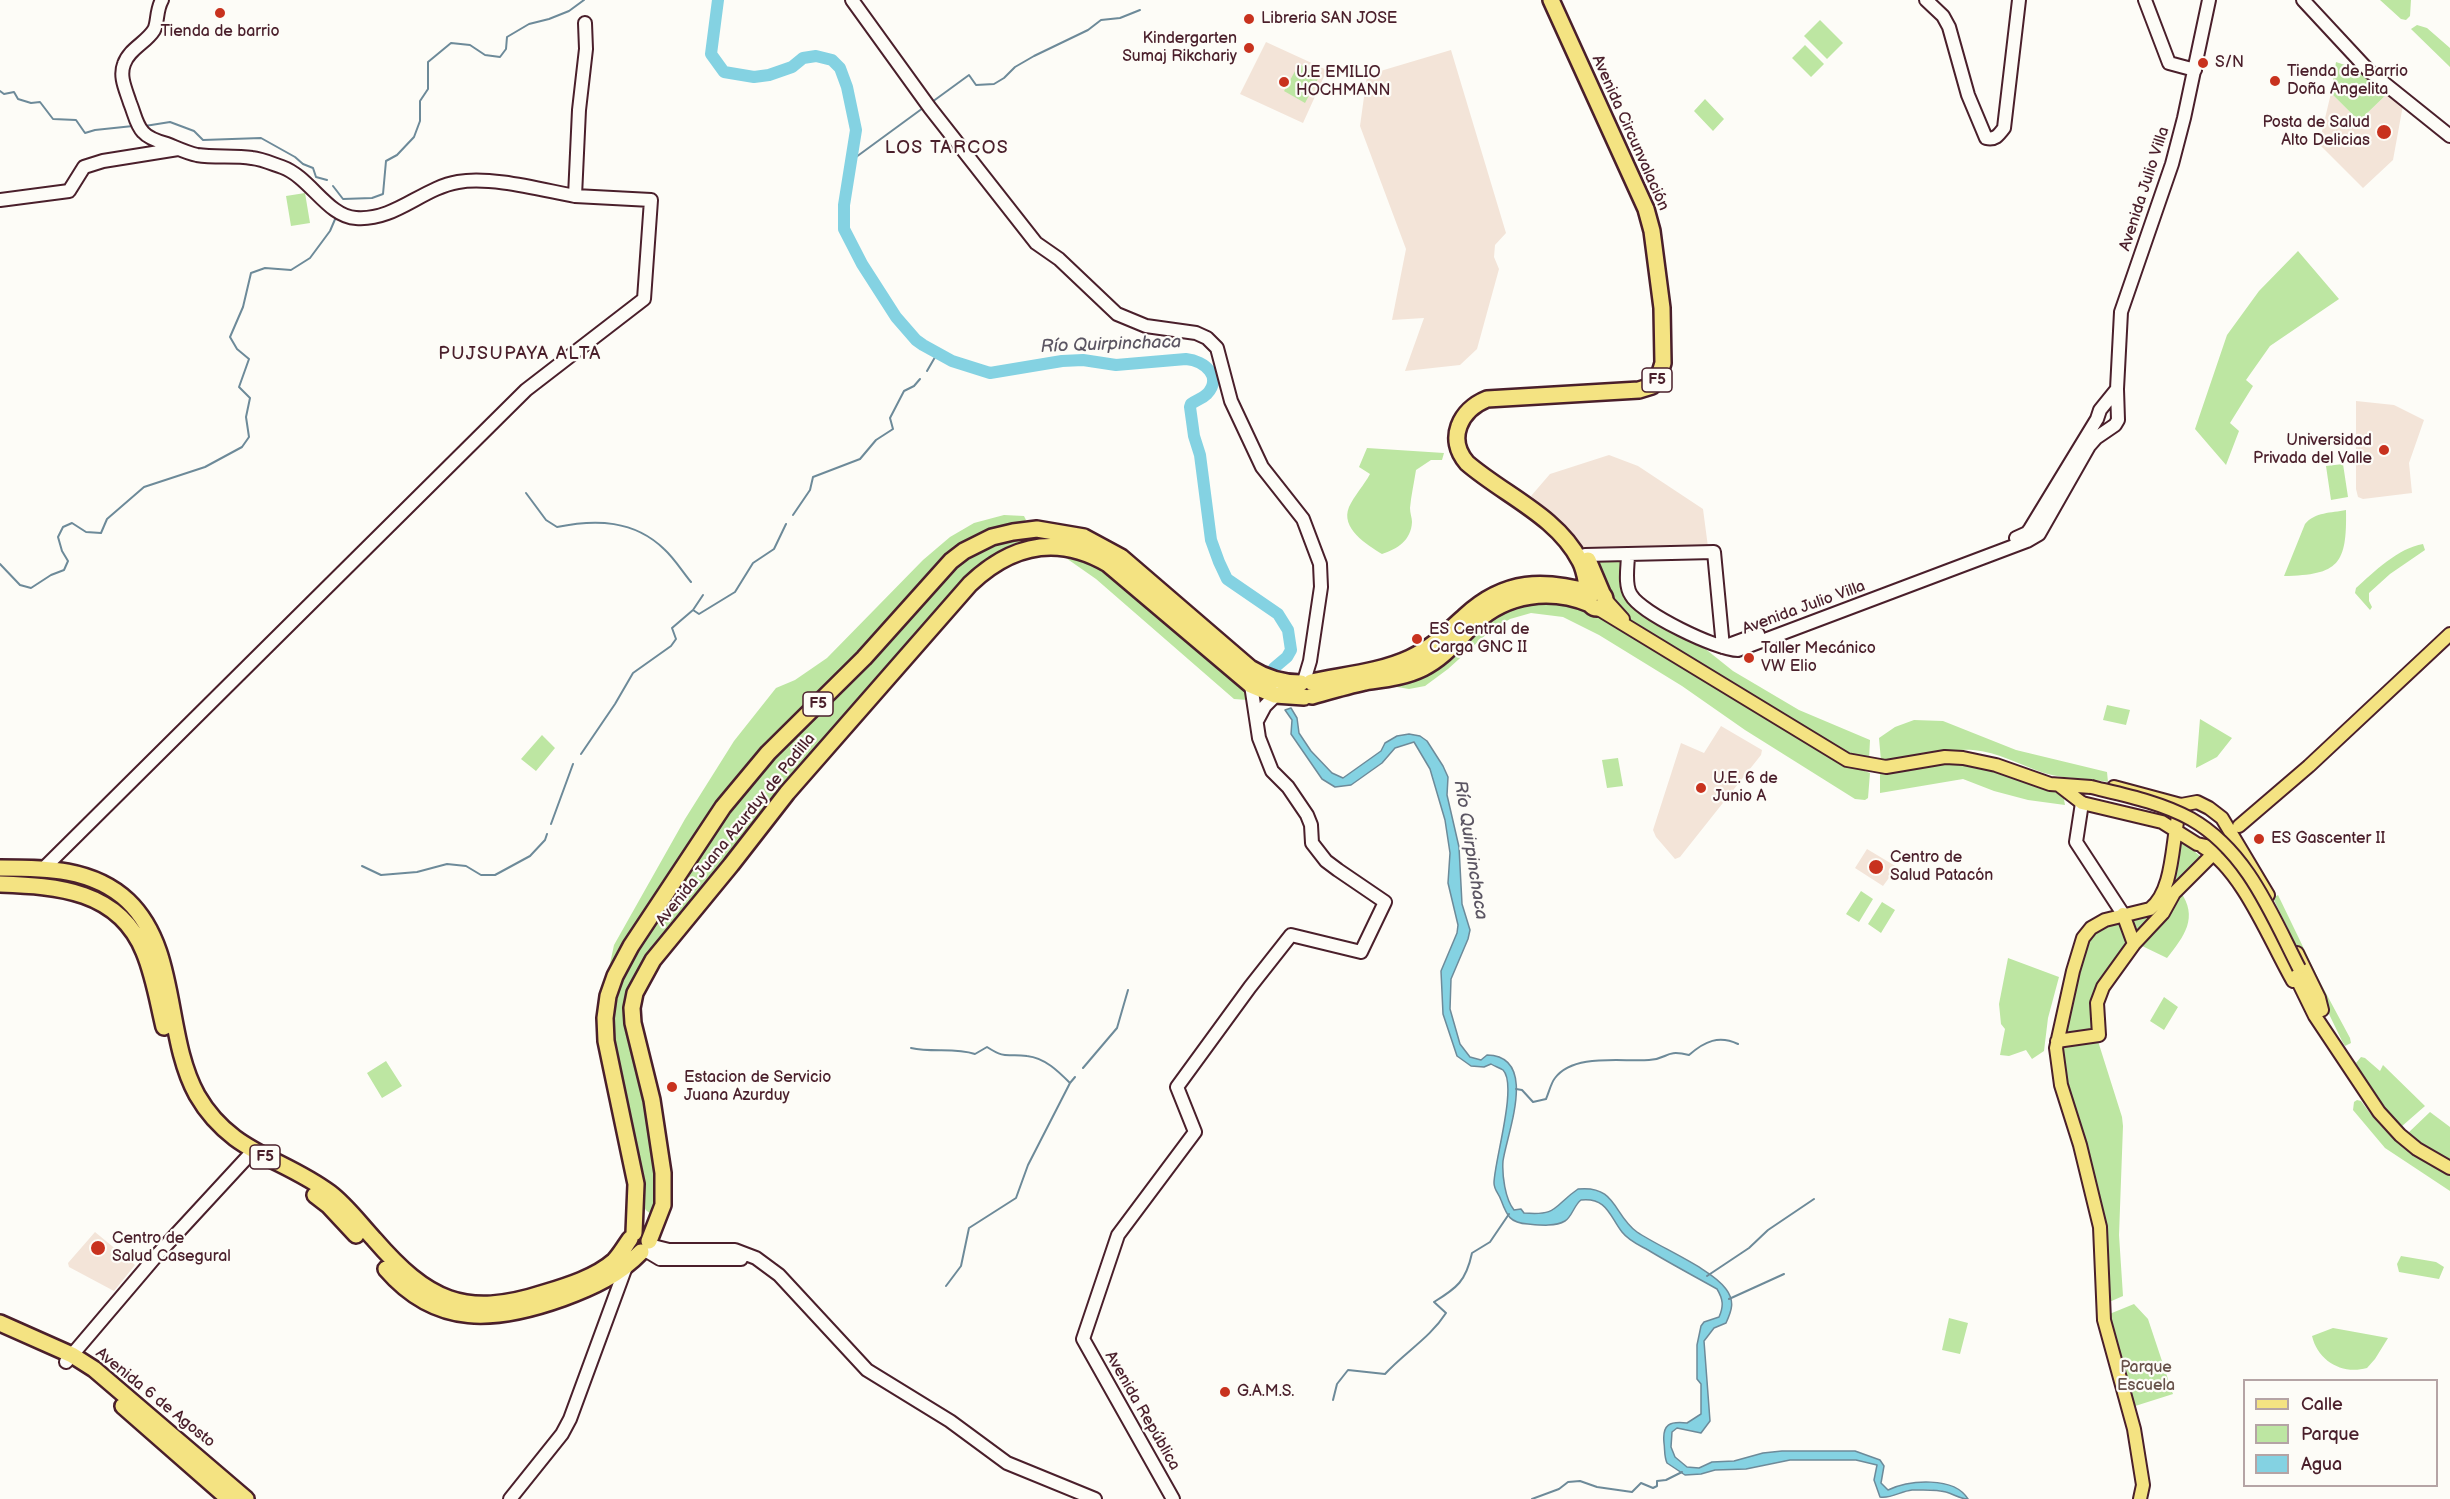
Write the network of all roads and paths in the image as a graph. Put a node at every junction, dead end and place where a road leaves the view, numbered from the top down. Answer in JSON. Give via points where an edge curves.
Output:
{"nodes":[{"id":1,"x":162,"y":0,"type":"edge"},
{"id":2,"x":852,"y":0,"type":"edge"},
{"id":3,"x":1551,"y":0,"type":"edge"},
{"id":4,"x":1562,"y":0,"type":"edge"},
{"id":5,"x":1926,"y":0,"type":"edge"},
{"id":6,"x":2019,"y":0,"type":"edge"},
{"id":7,"x":2145,"y":0,"type":"edge"},
{"id":8,"x":2210,"y":0,"type":"edge"},
{"id":9,"x":2302,"y":0,"type":"edge"},
{"id":10,"x":585,"y":23,"type":"dead end"},
{"id":11,"x":2195,"y":70,"type":"junction"},
{"id":12,"x":1607,"y":112,"type":"junction"},
{"id":13,"x":2450,"y":136,"type":"edge"},
{"id":14,"x":179,"y":149,"type":"junction"},
{"id":15,"x":575,"y":196,"type":"junction"},
{"id":16,"x":0,"y":200,"type":"edge"},
{"id":17,"x":2117,"y":389,"type":"junction"},
{"id":18,"x":2100,"y":413,"type":"junction"},
{"id":19,"x":2118,"y":413,"type":"junction"},
{"id":20,"x":2109,"y":428,"type":"junction"},
{"id":21,"x":2026,"y":538,"type":"junction"},
{"id":22,"x":1628,"y":554,"type":"junction"},
{"id":23,"x":1584,"y":562,"type":"junction"},
{"id":24,"x":1550,"y":583,"type":"junction"},
{"id":25,"x":1595,"y":598,"type":"junction"},
{"id":26,"x":2450,"y":634,"type":"edge"},
{"id":27,"x":1723,"y":647,"type":"junction"},
{"id":28,"x":1251,"y":685,"type":"junction"},
{"id":29,"x":1306,"y":686,"type":"junction"},
{"id":30,"x":1275,"y":695,"type":"junction"},
{"id":31,"x":1256,"y":722,"type":"junction"},
{"id":32,"x":2060,"y":786,"type":"junction"},
{"id":33,"x":2282,"y":790,"type":"junction"},
{"id":34,"x":2087,"y":795,"type":"junction"},
{"id":35,"x":2181,"y":805,"type":"junction"},
{"id":36,"x":2239,"y":826,"type":"dead end"},
{"id":37,"x":2175,"y":828,"type":"junction"},
{"id":38,"x":2218,"y":844,"type":"junction"},
{"id":39,"x":2201,"y":861,"type":"dead end"},
{"id":40,"x":0,"y":868,"type":"edge"},
{"id":41,"x":44,"y":868,"type":"junction"},
{"id":42,"x":0,"y":877,"type":"edge"},
{"id":43,"x":0,"y":884,"type":"edge"},
{"id":44,"x":2174,"y":894,"type":"junction"},
{"id":45,"x":102,"y":904,"type":"junction"},
{"id":46,"x":2122,"y":914,"type":"junction"},
{"id":47,"x":2134,"y":944,"type":"junction"},
{"id":48,"x":2319,"y":1013,"type":"junction"},
{"id":49,"x":2057,"y":1041,"type":"junction"},
{"id":50,"x":249,"y":1155,"type":"junction"},
{"id":51,"x":2450,"y":1168,"type":"edge"},
{"id":52,"x":640,"y":1243,"type":"junction"},
{"id":53,"x":626,"y":1267,"type":"junction"},
{"id":54,"x":0,"y":1323,"type":"edge"},
{"id":55,"x":0,"y":1333,"type":"edge"},
{"id":56,"x":69,"y":1359,"type":"junction"},
{"id":57,"x":229,"y":1499,"type":"edge"},
{"id":58,"x":246,"y":1499,"type":"edge"},
{"id":59,"x":510,"y":1499,"type":"edge"},
{"id":60,"x":1095,"y":1499,"type":"edge"},
{"id":61,"x":1173,"y":1499,"type":"edge"},
{"id":62,"x":2140,"y":1499,"type":"edge"}],
"edges":[{"from":1,"to":14,"type":"street","via":[[155,29],[124,61],[122,81],[143,132]]},
{"from":2,"to":29,"type":"street","via":[[930,108],[1036,243],[1059,259],[1117,314],[1146,326],[1196,333],[1217,348],[1231,401],[1263,467],[1303,519],[1320,564],[1321,587]]},
{"from":3,"to":12,"type":"highway","name":"Avenida Circunvalación","number":"F5"},
{"from":4,"to":12,"type":"highway","name":"Avenida Circunvalación","number":"F5"},
{"from":5,"to":6,"type":"street","via":[[1949,27],[1968,95],[1986,138],[1992,139],[2004,128]]},
{"from":7,"to":11,"type":"street","via":[[2169,63]]},
{"from":8,"to":11,"type":"street","name":"Avenida Julio Villa"},
{"from":9,"to":13,"type":"street","via":[[2369,71]]},
{"from":10,"to":15,"type":"street"},
{"from":11,"to":17,"type":"street","name":"Avenida Julio Villa","via":[[2172,164],[2121,312]]},
{"from":12,"to":23,"type":"highway","name":"Avenida Circunvalación","number":"F5","via":[[1652,231],[1663,320],[1661,373],[1652,386],[1639,390],[1487,399],[1461,418],[1456,441],[1467,463],[1549,524]]},
{"from":14,"to":15,"type":"street","via":[[196,155],[253,158],[286,168],[336,210],[357,219],[378,216],[458,182],[485,182]]},
{"from":14,"to":16,"type":"street","via":[[84,166],[69,191]]},
{"from":15,"to":41,"type":"street","via":[[651,200],[644,299],[526,390]]},
{"from":17,"to":18,"type":"street"},
{"from":17,"to":19,"type":"street","name":"Avenida Julio Villa"},
{"from":18,"to":19,"type":"street","via":[[2110,407]]},
{"from":18,"to":20,"type":"street","via":[[2103,427]]},
{"from":18,"to":21,"type":"street"},
{"from":19,"to":20,"type":"street","via":[[2117,423]]},
{"from":20,"to":21,"type":"street","name":"Avenida Julio Villa","via":[[2089,446],[2039,534]]},
{"from":21,"to":27,"type":"street","name":"Avenida Julio Villa"},
{"from":22,"to":23,"type":"street"},
{"from":22,"to":27,"type":"street","via":[[1628,589],[1636,602],[1700,640]]},
{"from":22,"to":27,"type":"street","via":[[1714,552]]},
{"from":23,"to":24,"type":"highway","via":[[1582,575],[1575,582]]},
{"from":23,"to":25,"type":"highway","name":"Avenida Circunvalación","number":"F5"},
{"from":24,"to":25,"type":"highway","name":"Avenida Juana Azurduy de Padilla","number":"F5"},
{"from":24,"to":29,"type":"highway","name":"Avenida Juana Azurduy de Padilla","number":"F5","via":[[1508,589],[1482,601],[1447,634],[1410,658]]},
{"from":25,"to":29,"type":"highway","name":"Avenida Juana Azurduy de Padilla","number":"F5","via":[[1535,595],[1503,603],[1489,611],[1443,656],[1404,676]]},
{"from":25,"to":32,"type":"main road","name":"Avenida Juana Azurduy de Padilla","via":[[1634,631],[1847,760],[1886,766],[1963,758]]},
{"from":26,"to":33,"type":"main road"},
{"from":28,"to":30,"type":"highway","name":"Avenida Juana Azurduy de Padilla","number":"F5"},
{"from":28,"to":31,"type":"street"},
{"from":28,"to":52,"type":"highway","name":"Avenida Juana Azurduy de Padilla","number":"F5","via":[[1108,564],[1084,552],[1048,546],[1035,549],[1002,559],[977,577],[787,793],[653,960],[639,983],[632,1008],[633,1023],[654,1112],[664,1182],[663,1205]]},
{"from":29,"to":30,"type":"highway","name":"Avenida Juana Azurduy de Padilla","number":"F5"},
{"from":29,"to":52,"type":"highway","name":"Avenida Juana Azurduy de Padilla","number":"F5","via":[[1269,678],[1250,668],[1120,557],[1084,537],[1037,529],[1013,532],[977,544],[951,561],[864,658],[738,786],[615,976],[608,996],[606,1041],[636,1184]]},
{"from":30,"to":31,"type":"street"},
{"from":31,"to":61,"type":"street","name":"Avenida República","via":[[1272,771],[1307,814],[1312,843],[1326,861],[1385,902],[1361,952],[1291,935],[1177,1087],[1195,1132],[1118,1235],[1083,1339]]},
{"from":32,"to":34,"type":"main road"},
{"from":32,"to":34,"type":"main road"},
{"from":32,"to":35,"type":"main road","via":[[2090,782]]},
{"from":33,"to":36,"type":"main road"},
{"from":33,"to":38,"type":"main road","via":[[2270,805]]},
{"from":34,"to":37,"type":"main road"},
{"from":34,"to":46,"type":"street","via":[[2076,842]]},
{"from":34,"to":48,"type":"main road","bridge":true,"via":[[2148,802],[2180,813],[2212,834],[2242,863]]},
{"from":35,"to":37,"type":"main road"},
{"from":35,"to":38,"type":"main road","via":[[2197,802],[2222,818],[2226,825]]},
{"from":37,"to":38,"type":"main road"},
{"from":37,"to":46,"type":"main road","via":[[2168,875],[2160,898],[2150,909]]},
{"from":38,"to":44,"type":"main road"},
{"from":38,"to":48,"type":"main road","via":[[2292,980]]},
{"from":38,"to":48,"type":"main road","via":[[2248,859],[2315,989]]},
{"from":39,"to":44,"type":"main road","via":[[2178,882]]},
{"from":40,"to":41,"type":"highway","name":"Avenida Juana Azurduy de Padilla","number":"F5"},
{"from":41,"to":42,"type":"highway","via":[[22,876]]},
{"from":41,"to":45,"type":"highway","via":[[55,878],[87,889]]},
{"from":41,"to":50,"type":"highway","name":"Avenida Juana Azurduy de Padilla","number":"F5","via":[[79,874],[105,885],[140,914],[156,942],[191,1082],[214,1118]]},
{"from":43,"to":45,"type":"highway","name":"Avenida Juana Azurduy de Padilla","number":"F5","via":[[59,888]]},
{"from":44,"to":47,"type":"main road","via":[[2159,918]]},
{"from":45,"to":50,"type":"highway","name":"Avenida Juana Azurduy de Padilla","number":"F5","via":[[132,930],[144,950],[187,1095],[207,1124]]},
{"from":46,"to":47,"type":"main road"},
{"from":46,"to":49,"type":"main road","via":[[2091,928],[2083,938]]},
{"from":47,"to":49,"type":"main road","via":[[2098,997],[2098,1035]]},
{"from":48,"to":51,"type":"main road","via":[[2365,1093],[2386,1120],[2417,1149]]},
{"from":49,"to":62,"type":"main road","via":[[2061,1085],[2100,1227],[2104,1320],[2134,1429],[2143,1485]]},
{"from":50,"to":52,"type":"highway","name":"Avenida Juana Azurduy de Padilla","number":"F5","via":[[329,1192],[406,1274],[433,1292],[469,1305],[517,1301],[561,1288],[612,1263]]},
{"from":50,"to":53,"type":"highway","name":"Avenida Juana Azurduy de Padilla","number":"F5","via":[[319,1198],[403,1286],[448,1310],[478,1317],[516,1313],[594,1286]]},
{"from":50,"to":56,"type":"street"},
{"from":52,"to":53,"type":"highway","name":"Avenida Juana Azurduy de Padilla","number":"F5"},
{"from":52,"to":60,"type":"street","via":[[669,1250],[735,1250],[762,1262],[867,1370],[950,1421],[1007,1463]]},
{"from":53,"to":59,"type":"street","via":[[570,1419]]},
{"from":54,"to":56,"type":"highway","name":"Avenida 6 de Agosto"},
{"from":55,"to":56,"type":"highway","name":"Avenida 6 de Agosto"},
{"from":56,"to":57,"type":"highway","name":"Avenida 6 de Agosto"},
{"from":56,"to":58,"type":"highway","name":"Avenida 6 de Agosto","via":[[122,1393]]}]}
